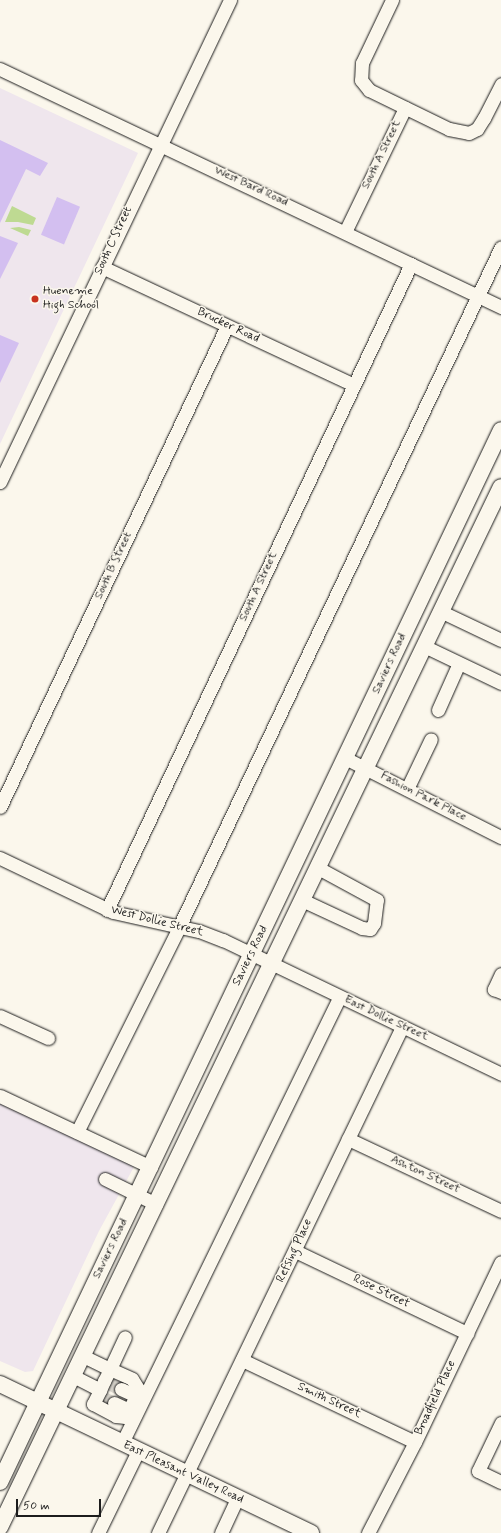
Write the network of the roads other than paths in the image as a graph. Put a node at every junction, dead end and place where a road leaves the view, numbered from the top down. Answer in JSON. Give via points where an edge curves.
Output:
{"nodes":[{"id":1,"x":230,"y":0,"type":"edge"},
{"id":2,"x":392,"y":0,"type":"edge"},
{"id":3,"x":0,"y":68,"type":"edge"},
{"id":4,"x":501,"y":84,"type":"edge"},
{"id":5,"x":405,"y":108,"type":"junction"},
{"id":6,"x":160,"y":145,"type":"junction"},
{"id":7,"x":345,"y":232,"type":"junction"},
{"id":8,"x":501,"y":247,"type":"edge"},
{"id":9,"x":411,"y":264,"type":"junction"},
{"id":10,"x":102,"y":267,"type":"junction"},
{"id":11,"x":478,"y":296,"type":"junction"},
{"id":12,"x":501,"y":307,"type":"edge"},
{"id":13,"x":227,"y":326,"type":"junction"},
{"id":14,"x":354,"y":385,"type":"junction"},
{"id":15,"x":501,"y":430,"type":"edge"},
{"id":16,"x":0,"y":482,"type":"edge"},
{"id":17,"x":501,"y":487,"type":"edge"},
{"id":18,"x":442,"y":612,"type":"junction"},
{"id":19,"x":501,"y":640,"type":"edge"},
{"id":20,"x":426,"y":647,"type":"junction"},
{"id":21,"x":459,"y":663,"type":"junction"},
{"id":22,"x":501,"y":683,"type":"edge"},
{"id":23,"x":438,"y":710,"type":"dead end"},
{"id":24,"x":431,"y":739,"type":"dead end"},
{"id":25,"x":345,"y":758,"type":"junction"},
{"id":26,"x":364,"y":767,"type":"junction"},
{"id":27,"x":407,"y":790,"type":"junction"},
{"id":28,"x":0,"y":807,"type":"edge"},
{"id":29,"x":501,"y":837,"type":"edge"},
{"id":30,"x":0,"y":858,"type":"edge"},
{"id":31,"x":318,"y":868,"type":"junction"},
{"id":32,"x":302,"y":900,"type":"junction"},
{"id":33,"x":107,"y":910,"type":"junction"},
{"id":34,"x":179,"y":927,"type":"junction"},
{"id":35,"x":251,"y":954,"type":"junction"},
{"id":36,"x":271,"y":964,"type":"junction"},
{"id":37,"x":501,"y":974,"type":"edge"},
{"id":38,"x":501,"y":992,"type":"edge"},
{"id":39,"x":340,"y":997,"type":"junction"},
{"id":40,"x":0,"y":1016,"type":"edge"},
{"id":41,"x":402,"y":1027,"type":"junction"},
{"id":42,"x":48,"y":1038,"type":"dead end"},
{"id":43,"x":501,"y":1074,"type":"edge"},
{"id":44,"x":0,"y":1096,"type":"edge"},
{"id":45,"x":78,"y":1132,"type":"junction"},
{"id":46,"x":348,"y":1139,"type":"junction"},
{"id":47,"x":151,"y":1167,"type":"junction"},
{"id":48,"x":105,"y":1179,"type":"dead end"},
{"id":49,"x":137,"y":1195,"type":"junction"},
{"id":50,"x":156,"y":1204,"type":"junction"},
{"id":51,"x":501,"y":1211,"type":"edge"},
{"id":52,"x":295,"y":1251,"type":"junction"},
{"id":53,"x":501,"y":1262,"type":"edge"},
{"id":54,"x":467,"y":1333,"type":"junction"},
{"id":55,"x":125,"y":1337,"type":"dead end"},
{"id":56,"x":83,"y":1356,"type":"junction"},
{"id":57,"x":242,"y":1360,"type":"junction"},
{"id":58,"x":73,"y":1376,"type":"junction"},
{"id":59,"x":0,"y":1384,"type":"edge"},
{"id":60,"x":104,"y":1386,"type":"junction"},
{"id":61,"x":121,"y":1389,"type":"tunnel mouth"},
{"id":62,"x":38,"y":1402,"type":"junction"},
{"id":63,"x":135,"y":1403,"type":"junction"},
{"id":64,"x":115,"y":1410,"type":"junction"},
{"id":65,"x":57,"y":1411,"type":"junction"},
{"id":66,"x":501,"y":1423,"type":"edge"},
{"id":67,"x":106,"y":1436,"type":"junction"},
{"id":68,"x":415,"y":1442,"type":"junction"},
{"id":69,"x":122,"y":1444,"type":"junction"},
{"id":70,"x":138,"y":1451,"type":"junction"},
{"id":71,"x":187,"y":1474,"type":"junction"},
{"id":72,"x":0,"y":1482,"type":"edge"},
{"id":73,"x":501,"y":1482,"type":"edge"},
{"id":74,"x":237,"y":1498,"type":"junction"},
{"id":75,"x":0,"y":1527,"type":"edge"},
{"id":76,"x":305,"y":1532,"type":"edge"},
{"id":77,"x":98,"y":1533,"type":"edge"},
{"id":78,"x":158,"y":1533,"type":"edge"},
{"id":79,"x":221,"y":1533,"type":"edge"},
{"id":80,"x":368,"y":1533,"type":"edge"}],
"edges":[{"from":1,"to":6,"type":"street","name":"South C Street"},
{"from":2,"to":5,"type":"street","via":[[362,63],[361,80],[369,90]]},
{"from":3,"to":6,"type":"street","name":"West Bard Road"},
{"from":4,"to":5,"type":"street","name":"South A Street","via":[[477,129],[469,133],[449,129]]},
{"from":5,"to":7,"type":"street","name":"South A Street"},
{"from":6,"to":7,"type":"street","name":"West Bard Road"},
{"from":6,"to":10,"type":"street","name":"South C Street"},
{"from":7,"to":9,"type":"street","name":"West Bard Road"},
{"from":8,"to":11,"type":"street"},
{"from":9,"to":11,"type":"street","name":"West Bard Road"},
{"from":9,"to":14,"type":"street","name":"South A Street"},
{"from":10,"to":13,"type":"street","name":"Brucker Road"},
{"from":10,"to":16,"type":"street","name":"South C Street"},
{"from":11,"to":12,"type":"street","name":"West Bard Road"},
{"from":11,"to":34,"type":"street"},
{"from":13,"to":14,"type":"street","name":"Brucker Road"},
{"from":13,"to":28,"type":"street","name":"South B Street"},
{"from":14,"to":33,"type":"street","name":"South A Street"},
{"from":15,"to":25,"type":"main road","name":"Saviers Road"},
{"from":17,"to":18,"type":"main road","name":"Saviers Road"},
{"from":18,"to":19,"type":"street"},
{"from":18,"to":20,"type":"main road","name":"Saviers Road"},
{"from":20,"to":21,"type":"street"},
{"from":20,"to":26,"type":"main road","name":"Saviers Road"},
{"from":21,"to":22,"type":"street"},
{"from":21,"to":23,"type":"street"},
{"from":24,"to":27,"type":"street"},
{"from":25,"to":26,"type":"street","name":"Fashion Park Place"},
{"from":25,"to":35,"type":"main road","name":"Saviers Road"},
{"from":26,"to":27,"type":"street","name":"Fashion Park Place"},
{"from":26,"to":31,"type":"main road","name":"Saviers Road"},
{"from":27,"to":29,"type":"street","name":"Fashion Park Place"},
{"from":30,"to":33,"type":"street","name":"West Dollie Street"},
{"from":31,"to":32,"type":"main road","name":"Saviers Road"},
{"from":31,"to":32,"type":"street","via":[[377,900],[374,923],[370,929],[362,928]]},
{"from":32,"to":36,"type":"main road","name":"Saviers Road"},
{"from":33,"to":34,"type":"street","name":"West Dollie Street","via":[[140,920]]},
{"from":34,"to":35,"type":"street","name":"West Dollie Street","via":[[217,938]]},
{"from":34,"to":45,"type":"street"},
{"from":35,"to":36,"type":"street","name":"West Dollie Street"},
{"from":35,"to":47,"type":"main road","name":"Saviers Road"},
{"from":36,"to":39,"type":"street","name":"East Dollie Street"},
{"from":36,"to":50,"type":"main road","name":"Saviers Road"},
{"from":37,"to":38,"type":"street","via":[[494,989]]},
{"from":39,"to":41,"type":"street","name":"East Dollie Street"},
{"from":39,"to":63,"type":"street"},
{"from":40,"to":42,"type":"street"},
{"from":41,"to":43,"type":"street","name":"East Dollie Street"},
{"from":41,"to":46,"type":"street","name":"Refsing Place"},
{"from":44,"to":45,"type":"street"},
{"from":45,"to":47,"type":"street"},
{"from":46,"to":51,"type":"street","name":"Ashton Street"},
{"from":46,"to":52,"type":"street","name":"Refsing Place"},
{"from":47,"to":49,"type":"main road","name":"Saviers Road"},
{"from":48,"to":49,"type":"street"},
{"from":49,"to":50,"type":"street"},
{"from":49,"to":62,"type":"main road","name":"Saviers Road"},
{"from":50,"to":56,"type":"main road","name":"Saviers Road"},
{"from":52,"to":54,"type":"street","name":"Rose Street"},
{"from":52,"to":57,"type":"street","name":"Refsing Place"},
{"from":53,"to":54,"type":"street","name":"Broadfield Place"},
{"from":54,"to":68,"type":"street","name":"Broadfield Place"},
{"from":55,"to":60,"type":"street"},
{"from":56,"to":58,"type":"main road","name":"Saviers Road"},
{"from":56,"to":60,"type":"street"},
{"from":57,"to":68,"type":"street","name":"Smith Street"},
{"from":57,"to":71,"type":"street","name":"Refsing Place"},
{"from":58,"to":60,"type":"street"},
{"from":58,"to":65,"type":"main road","name":"Saviers Road"},
{"from":59,"to":62,"type":"main road","name":"East Pleasant Valley Road"},
{"from":60,"to":63,"type":"street","via":[[132,1379],[139,1390]]},
{"from":60,"to":64,"type":"street","via":[[93,1404]]},
{"from":61,"to":63,"type":"street"},
{"from":62,"to":65,"type":"main road","name":"East Pleasant Valley Road"},
{"from":62,"to":72,"type":"main road","name":"Saviers Road"},
{"from":63,"to":64,"type":"street","via":[[125,1417]]},
{"from":63,"to":69,"type":"street"},
{"from":64,"to":67,"type":"street"},
{"from":65,"to":67,"type":"main road","name":"East Pleasant Valley Road"},
{"from":65,"to":75,"type":"main road","name":"Saviers Road"},
{"from":66,"to":73,"type":"street","via":[[478,1471]]},
{"from":67,"to":69,"type":"main road","name":"East Pleasant Valley Road"},
{"from":68,"to":80,"type":"street","name":"Broadfield Place"},
{"from":69,"to":70,"type":"main road","name":"East Pleasant Valley Road"},
{"from":70,"to":71,"type":"main road","name":"East Pleasant Valley Road"},
{"from":70,"to":77,"type":"street"},
{"from":71,"to":74,"type":"main road","name":"East Pleasant Valley Road"},
{"from":71,"to":78,"type":"street","name":"Refsing Place"},
{"from":74,"to":76,"type":"main road","name":"East Pleasant Valley Road"},
{"from":74,"to":79,"type":"street"}]}
